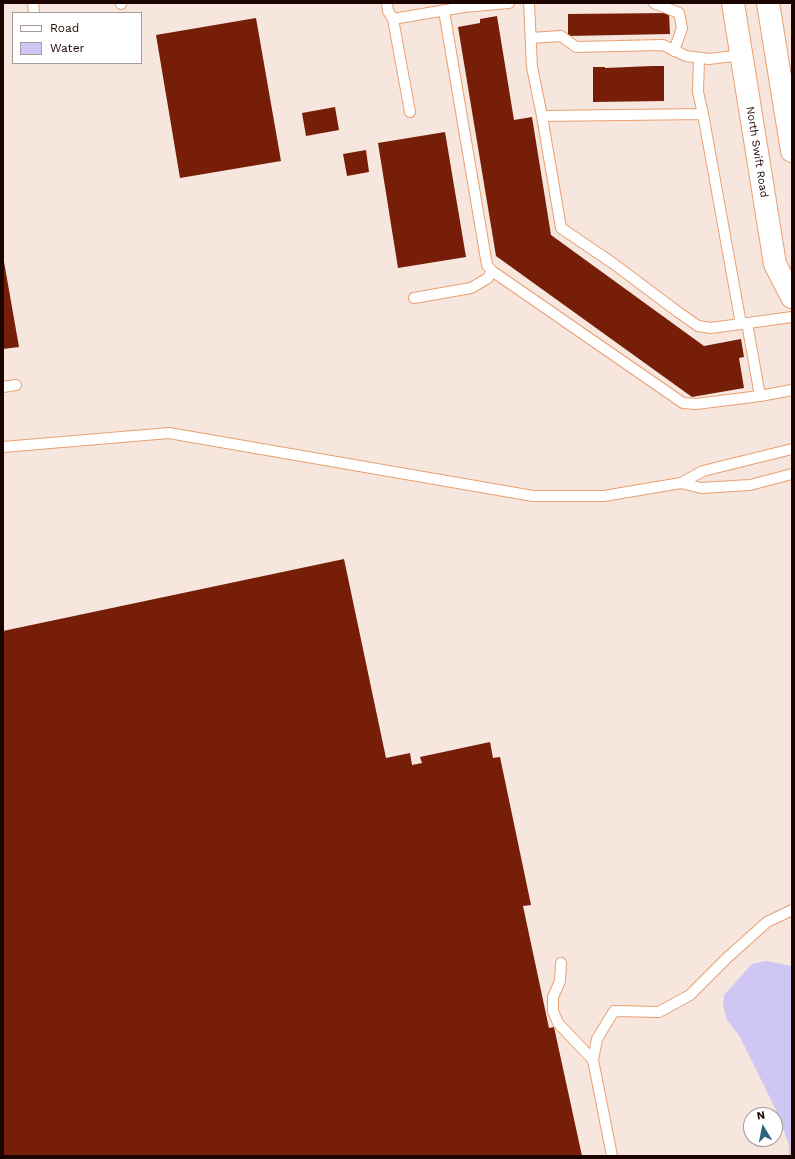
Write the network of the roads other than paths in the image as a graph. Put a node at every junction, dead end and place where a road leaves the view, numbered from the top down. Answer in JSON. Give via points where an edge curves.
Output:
{"nodes":[{"id":1,"x":387,"y":3,"type":"edge"},
{"id":2,"x":509,"y":3,"type":"edge"},
{"id":3,"x":530,"y":3,"type":"edge"},
{"id":4,"x":654,"y":3,"type":"edge"},
{"id":5,"x":733,"y":3,"type":"edge"},
{"id":6,"x":768,"y":3,"type":"edge"},
{"id":7,"x":444,"y":11,"type":"junction"},
{"id":8,"x":393,"y":19,"type":"junction"},
{"id":9,"x":531,"y":38,"type":"junction"},
{"id":10,"x":674,"y":51,"type":"junction"},
{"id":11,"x":742,"y":55,"type":"junction"},
{"id":12,"x":699,"y":58,"type":"junction"},
{"id":13,"x":410,"y":112,"type":"dead end"},
{"id":14,"x":703,"y":114,"type":"junction"},
{"id":15,"x":542,"y":116,"type":"junction"},
{"id":16,"x":792,"y":151,"type":"edge"},
{"id":17,"x":492,"y":271,"type":"junction"},
{"id":18,"x":792,"y":297,"type":"edge"},
{"id":19,"x":414,"y":298,"type":"dead end"},
{"id":20,"x":792,"y":317,"type":"edge"},
{"id":21,"x":744,"y":324,"type":"junction"},
{"id":22,"x":16,"y":385,"type":"dead end"},
{"id":23,"x":3,"y":387,"type":"edge"},
{"id":24,"x":792,"y":390,"type":"edge"},
{"id":25,"x":760,"y":396,"type":"junction"},
{"id":26,"x":3,"y":447,"type":"edge"},
{"id":27,"x":792,"y":449,"type":"edge"},
{"id":28,"x":792,"y":474,"type":"edge"},
{"id":29,"x":681,"y":483,"type":"junction"},
{"id":30,"x":792,"y":910,"type":"edge"},
{"id":31,"x":561,"y":963,"type":"dead end"},
{"id":32,"x":593,"y":1060,"type":"junction"},
{"id":33,"x":612,"y":1156,"type":"edge"}],
"edges":[{"from":1,"to":8,"type":"lane"},
{"from":2,"to":7,"type":"lane"},
{"from":3,"to":9,"type":"lane"},
{"from":4,"to":10,"type":"lane","via":[[679,13],[682,28]]},
{"from":5,"to":11,"type":"street","name":"North Swift Road"},
{"from":6,"to":16,"type":"street"},
{"from":7,"to":8,"type":"lane"},
{"from":7,"to":17,"type":"lane","via":[[484,251],[487,265]]},
{"from":8,"to":13,"type":"lane"},
{"from":9,"to":10,"type":"lane","via":[[562,36],[576,46],[663,45]]},
{"from":9,"to":15,"type":"lane","via":[[532,67]]},
{"from":10,"to":12,"type":"lane"},
{"from":11,"to":12,"type":"lane"},
{"from":11,"to":18,"type":"street","name":"North Swift Road","via":[[775,264]]},
{"from":12,"to":14,"type":"lane","via":[[698,92]]},
{"from":14,"to":15,"type":"lane"},
{"from":14,"to":21,"type":"lane"},
{"from":15,"to":21,"type":"lane","via":[[561,228],[698,326],[712,328]]},
{"from":17,"to":19,"type":"lane","via":[[488,278],[471,288]]},
{"from":17,"to":25,"type":"lane","via":[[683,403],[696,404]]},
{"from":20,"to":21,"type":"lane"},
{"from":21,"to":25,"type":"lane"},
{"from":22,"to":23,"type":"lane"},
{"from":24,"to":25,"type":"lane"},
{"from":26,"to":29,"type":"lane","via":[[169,433],[533,496],[604,496]]},
{"from":27,"to":29,"type":"lane","via":[[703,471]]},
{"from":28,"to":29,"type":"lane","via":[[750,485],[701,488]]},
{"from":30,"to":32,"type":"lane","via":[[767,922],[690,995],[659,1012],[614,1011],[597,1039]]},
{"from":31,"to":32,"type":"lane","via":[[560,981],[553,997],[553,1011],[558,1023]]},
{"from":32,"to":33,"type":"lane"}]}
